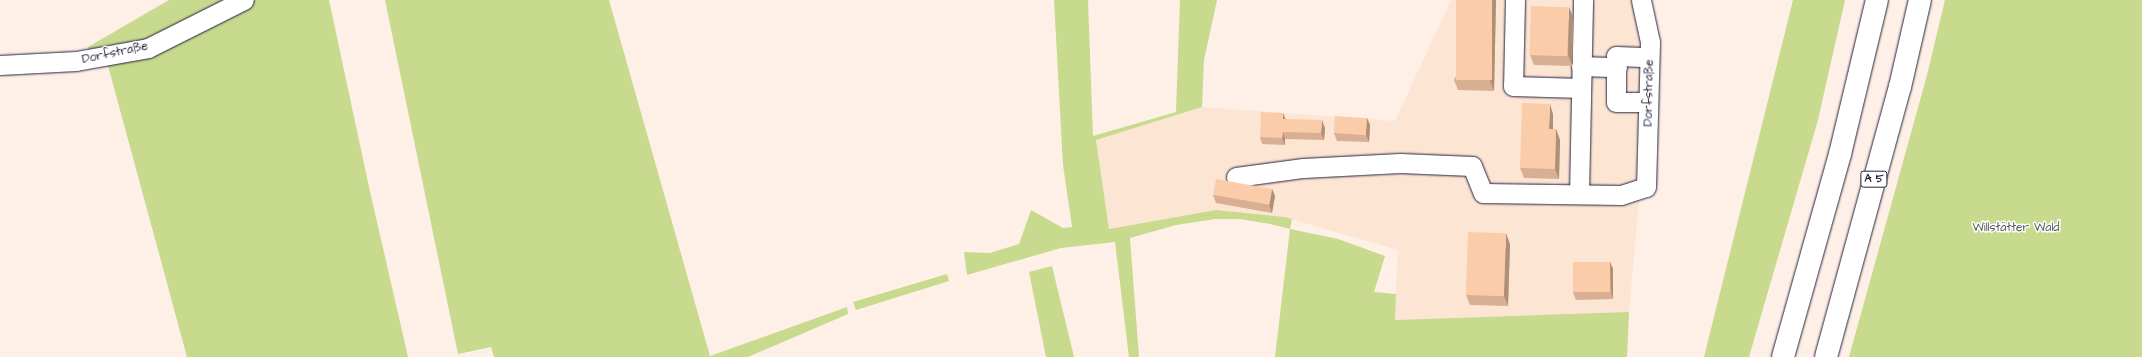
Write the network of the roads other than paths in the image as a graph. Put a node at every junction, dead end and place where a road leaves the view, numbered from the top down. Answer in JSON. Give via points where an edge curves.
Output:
{"nodes":[{"id":1,"x":244,"y":0,"type":"edge"},
{"id":2,"x":1515,"y":0,"type":"edge"},
{"id":3,"x":1583,"y":0,"type":"edge"},
{"id":4,"x":1641,"y":0,"type":"edge"},
{"id":5,"x":1877,"y":0,"type":"edge"},
{"id":6,"x":1920,"y":0,"type":"edge"},
{"id":7,"x":1649,"y":58,"type":"junction"},
{"id":8,"x":0,"y":65,"type":"edge"},
{"id":9,"x":1581,"y":66,"type":"junction"},
{"id":10,"x":1617,"y":67,"type":"junction"},
{"id":11,"x":1581,"y":88,"type":"junction"},
{"id":12,"x":1648,"y":102,"type":"junction"},
{"id":13,"x":1236,"y":177,"type":"dead end"},
{"id":14,"x":1579,"y":194,"type":"junction"},
{"id":15,"x":1783,"y":357,"type":"edge"},
{"id":16,"x":1826,"y":357,"type":"edge"}],
"edges":[{"from":1,"to":8,"type":"street","name":"Dorfstraße","via":[[148,48],[76,62]]},
{"from":2,"to":11,"type":"street","via":[[1513,86]]},
{"from":3,"to":9,"type":"street"},
{"from":4,"to":7,"type":"street","name":"Dorfstraße","via":[[1650,42]]},
{"from":5,"to":15,"type":"highway","via":[[1840,154]]},
{"from":6,"to":16,"type":"highway","number":"A 5","via":[[1900,87]]},
{"from":7,"to":10,"type":"street","via":[[1616,56]]},
{"from":7,"to":12,"type":"street","name":"Dorfstraße"},
{"from":9,"to":10,"type":"street"},
{"from":9,"to":11,"type":"street"},
{"from":10,"to":12,"type":"street","via":[[1616,102]]},
{"from":11,"to":14,"type":"street"},
{"from":12,"to":14,"type":"street","name":"Dorfstraße","via":[[1646,187],[1621,195]]},
{"from":13,"to":14,"type":"street","via":[[1303,168],[1400,163],[1472,166],[1483,193]]}]}
